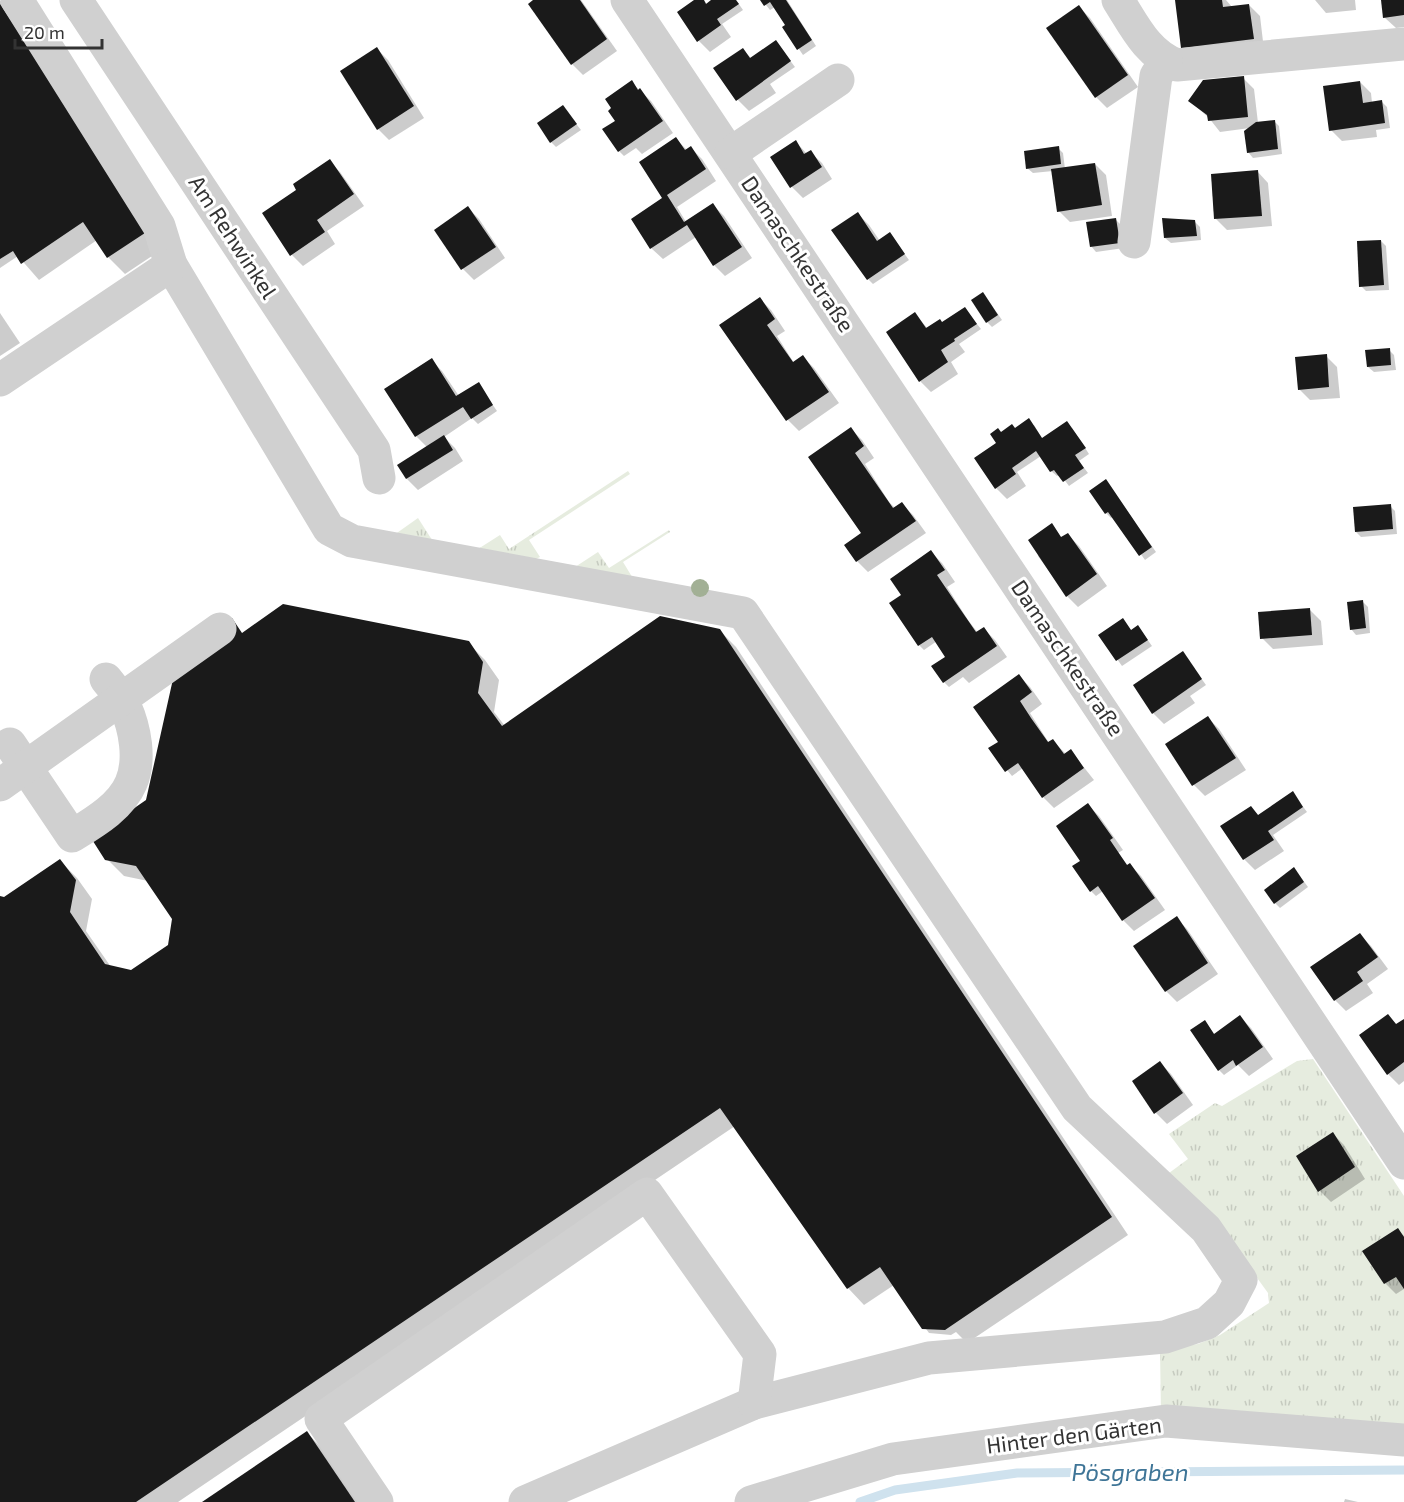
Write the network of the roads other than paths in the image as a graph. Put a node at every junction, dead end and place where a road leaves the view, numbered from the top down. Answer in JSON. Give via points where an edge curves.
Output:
{"nodes":[{"id":1,"x":17,"y":0,"type":"edge"},
{"id":2,"x":76,"y":0,"type":"edge"},
{"id":3,"x":627,"y":0,"type":"edge"},
{"id":4,"x":1118,"y":0,"type":"edge"},
{"id":5,"x":1404,"y":44,"type":"edge"},
{"id":6,"x":1166,"y":61,"type":"junction"},
{"id":7,"x":838,"y":80,"type":"dead end"},
{"id":8,"x":731,"y":153,"type":"junction"},
{"id":9,"x":1134,"y":242,"type":"dead end"},
{"id":10,"x":171,"y":265,"type":"junction"},
{"id":11,"x":0,"y":380,"type":"edge"},
{"id":12,"x":380,"y":478,"type":"dead end"},
{"id":13,"x":220,"y":629,"type":"dead end"},
{"id":14,"x":114,"y":689,"type":"junction"},
{"id":15,"x":12,"y":766,"type":"edge"},
{"id":16,"x":1404,"y":1163,"type":"edge"},
{"id":17,"x":754,"y":1402,"type":"junction"},
{"id":18,"x":1404,"y":1440,"type":"edge"},
{"id":19,"x":377,"y":1502,"type":"edge"},
{"id":20,"x":525,"y":1502,"type":"edge"},
{"id":21,"x":751,"y":1502,"type":"edge"}],
"edges":[{"from":1,"to":10,"type":"street","via":[[159,226]]},
{"from":2,"to":12,"type":"street","name":"Am Rehwinkel","via":[[374,450]]},
{"from":3,"to":8,"type":"street","name":"Damaschkestraße"},
{"from":4,"to":6,"type":"street","via":[[1144,41]]},
{"from":5,"to":6,"type":"street","via":[[1194,64]]},
{"from":6,"to":9,"type":"street","via":[[1156,76]]},
{"from":7,"to":8,"type":"street","name":"Damaschkestraße"},
{"from":8,"to":16,"type":"street","name":"Damaschkestraße"},
{"from":10,"to":11,"type":"street"},
{"from":10,"to":17,"type":"street","via":[[329,529],[352,541],[743,613],[1077,1108],[1206,1229],[1241,1280],[1229,1304],[1207,1323],[1165,1337],[929,1358]]},
{"from":13,"to":14,"type":"street"},
{"from":14,"to":15,"type":"street"},
{"from":14,"to":15,"type":"street","via":[[125,705],[134,733],[137,762],[131,785],[96,821],[72,836]]},
{"from":17,"to":19,"type":"street","via":[[760,1354],[647,1194],[321,1419]]},
{"from":17,"to":20,"type":"street"},
{"from":18,"to":21,"type":"street","name":"Hinter den Gärten","via":[[1166,1421],[893,1459]]}]}
